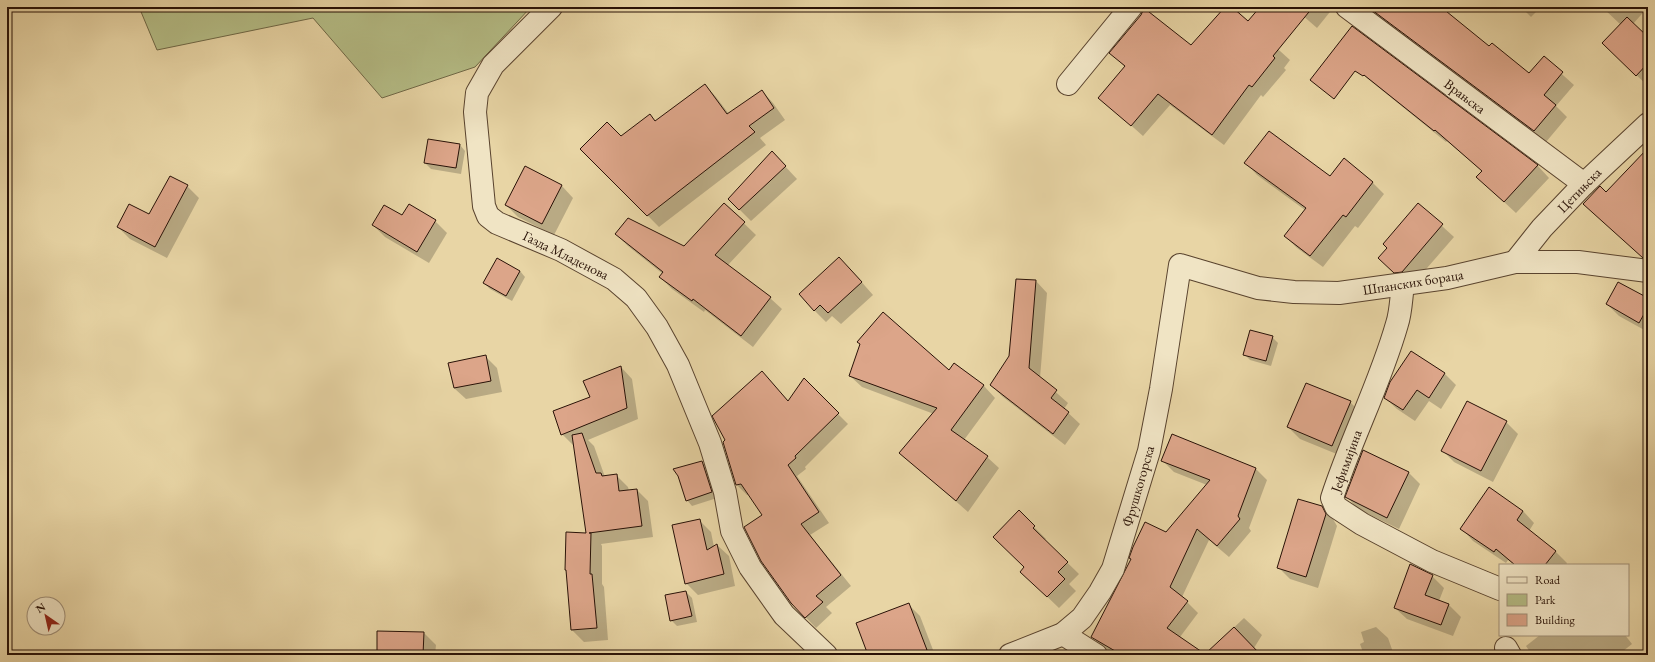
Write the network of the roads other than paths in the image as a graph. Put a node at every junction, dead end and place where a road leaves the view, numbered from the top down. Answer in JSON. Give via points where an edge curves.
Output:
{"nodes":[{"id":1,"x":551,"y":7,"type":"edge"},
{"id":2,"x":1131,"y":7,"type":"edge"},
{"id":3,"x":1347,"y":7,"type":"edge"},
{"id":4,"x":1068,"y":84,"type":"dead end"},
{"id":5,"x":1648,"y":124,"type":"edge"},
{"id":6,"x":1584,"y":184,"type":"junction"},
{"id":7,"x":1515,"y":262,"type":"junction"},
{"id":8,"x":1180,"y":264,"type":"joint"},
{"id":9,"x":1648,"y":271,"type":"edge"},
{"id":10,"x":1404,"y":285,"type":"junction"},
{"id":11,"x":1499,"y":589,"type":"edge"},
{"id":12,"x":1063,"y":634,"type":"junction"},
{"id":13,"x":826,"y":655,"type":"edge"},
{"id":14,"x":1010,"y":655,"type":"edge"},
{"id":15,"x":1096,"y":655,"type":"edge"}],
"edges":[{"from":1,"to":13,"type":"street","name":"Газда Младенова","via":[[493,65],[477,93],[482,194],[488,216],[497,223],[561,250],[607,276],[636,298],[657,327],[678,365],[726,492],[732,531],[750,566],[784,615]]},
{"from":2,"to":4,"type":"street"},
{"from":3,"to":6,"type":"street","name":"Врањска"},
{"from":5,"to":6,"type":"street","name":"Цетињска"},
{"from":6,"to":7,"type":"street","name":"Цетињска","via":[[1542,228]]},
{"from":7,"to":9,"type":"street","name":"Шпанских бораца","via":[[1578,262]]},
{"from":7,"to":10,"type":"street","name":"Шпанских бораца"},
{"from":8,"to":10,"type":"street","name":"Шпанских бораца","via":[[1258,288],[1294,292],[1339,293]]},
{"from":8,"to":12,"type":"street","name":"Фрушкогорска","via":[[1161,389],[1150,443],[1128,524],[1113,569],[1100,592],[1082,618]]},
{"from":10,"to":11,"type":"street","name":"Јефимијина","via":[[1398,322],[1332,498],[1336,507],[1362,524],[1432,561]]},
{"from":12,"to":14,"type":"street","name":"Фрушкогорска"},
{"from":12,"to":15,"type":"street"}]}
